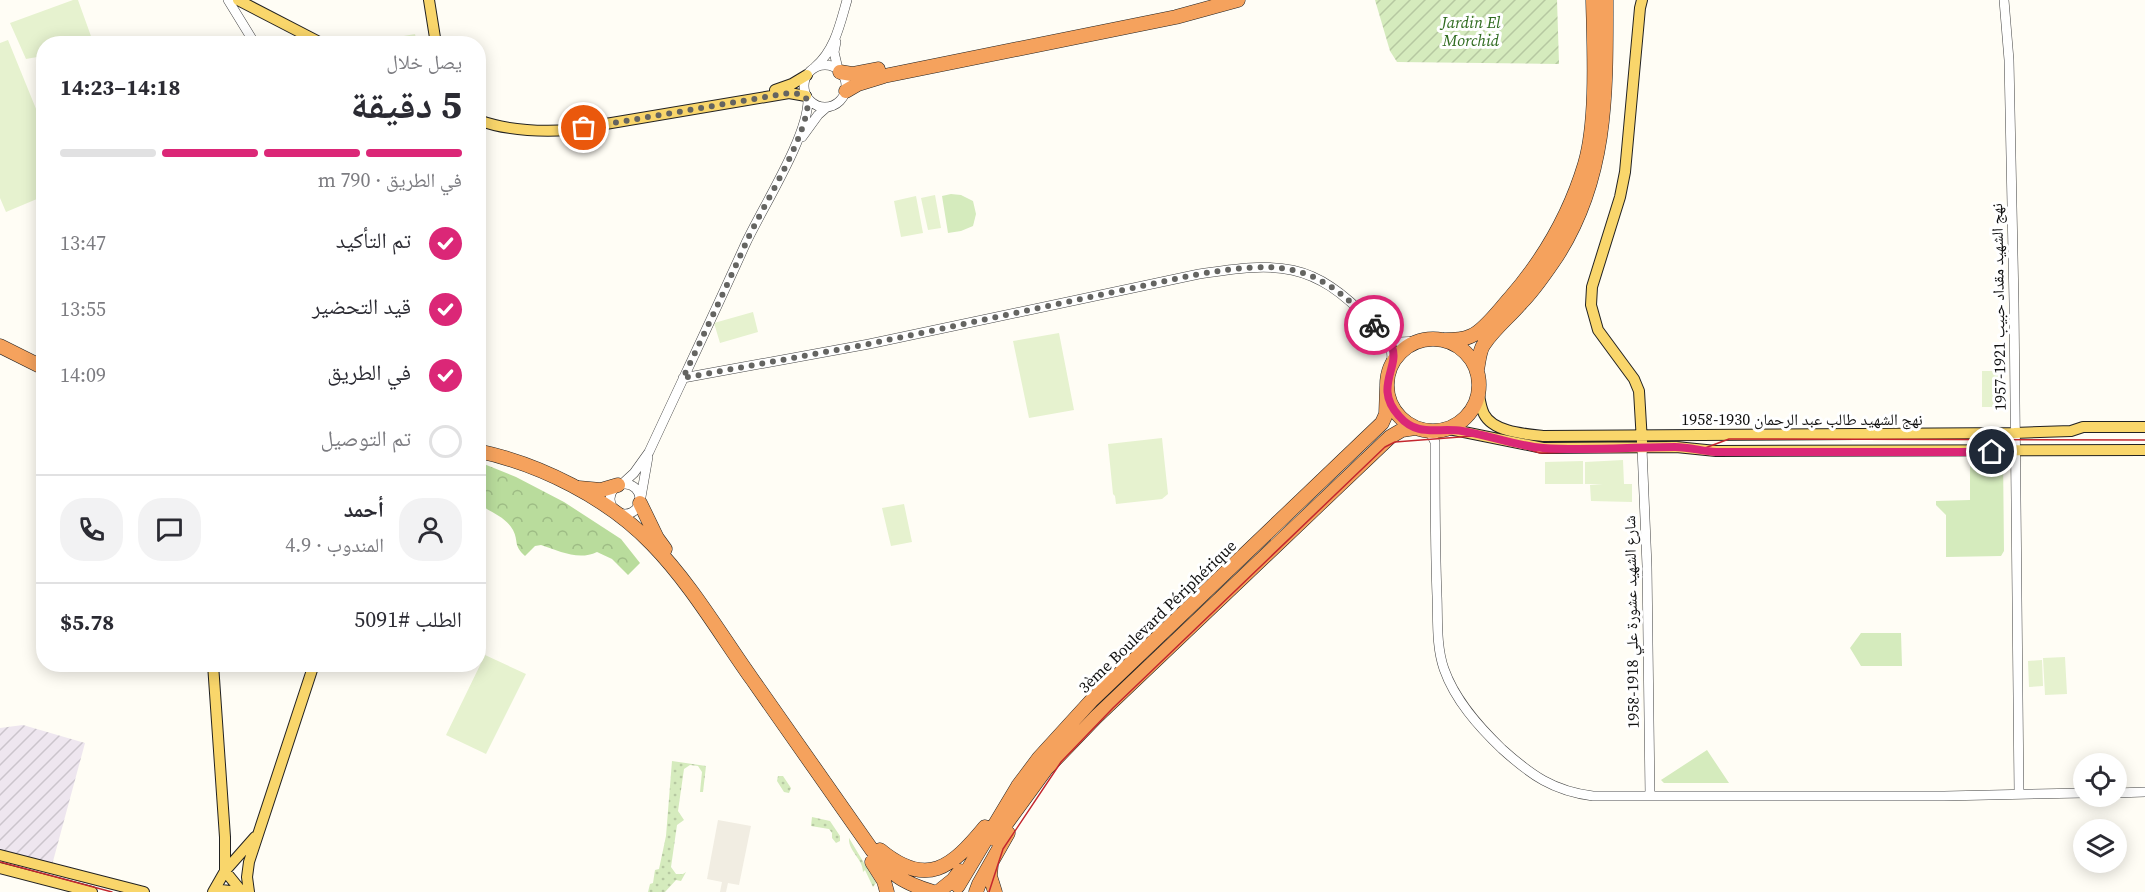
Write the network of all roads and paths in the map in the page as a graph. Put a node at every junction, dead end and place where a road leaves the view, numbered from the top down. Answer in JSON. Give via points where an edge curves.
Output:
{"nodes":[{"id":1,"x":228,"y":0,"type":"edge"},
{"id":2,"x":238,"y":0,"type":"edge"},
{"id":3,"x":429,"y":0,"type":"edge"},
{"id":4,"x":847,"y":0,"type":"edge"},
{"id":5,"x":1215,"y":0,"type":"edge"},
{"id":6,"x":1238,"y":0,"type":"edge"},
{"id":7,"x":1593,"y":0,"type":"edge"},
{"id":8,"x":1606,"y":0,"type":"edge"},
{"id":9,"x":1642,"y":0,"type":"edge"},
{"id":10,"x":2004,"y":0,"type":"edge"},
{"id":11,"x":837,"y":34,"type":"junction"},
{"id":12,"x":250,"y":36,"type":"edge"},
{"id":13,"x":308,"y":36,"type":"edge"},
{"id":14,"x":435,"y":36,"type":"edge"},
{"id":15,"x":839,"y":71,"type":"junction"},
{"id":16,"x":810,"y":72,"type":"junction"},
{"id":17,"x":846,"y":91,"type":"junction"},
{"id":18,"x":807,"y":98,"type":"junction"},
{"id":19,"x":748,"y":99,"type":"junction"},
{"id":20,"x":828,"y":108,"type":"junction"},
{"id":21,"x":486,"y":122,"type":"edge"},
{"id":22,"x":792,"y":151,"type":"junction"},
{"id":23,"x":1385,"y":337,"type":"junction"},
{"id":24,"x":0,"y":339,"type":"edge"},
{"id":25,"x":1444,"y":340,"type":"junction"},
{"id":26,"x":1418,"y":341,"type":"junction"},
{"id":27,"x":0,"y":346,"type":"edge"},
{"id":28,"x":36,"y":357,"type":"edge"},
{"id":29,"x":36,"y":364,"type":"edge"},
{"id":30,"x":1390,"y":369,"type":"junction"},
{"id":31,"x":1477,"y":370,"type":"junction"},
{"id":32,"x":683,"y":378,"type":"junction"},
{"id":33,"x":1387,"y":386,"type":"junction"},
{"id":34,"x":1479,"y":395,"type":"junction"},
{"id":35,"x":2145,"y":427,"type":"edge"},
{"id":36,"x":1415,"y":428,"type":"junction"},
{"id":37,"x":1449,"y":429,"type":"junction"},
{"id":38,"x":1430,"y":432,"type":"junction"},
{"id":39,"x":2014,"y":433,"type":"junction"},
{"id":40,"x":1642,"y":435,"type":"junction"},
{"id":41,"x":1642,"y":448,"type":"junction"},
{"id":42,"x":2145,"y":450,"type":"edge"},
{"id":43,"x":649,"y":452,"type":"junction"},
{"id":44,"x":2014,"y":452,"type":"junction"},
{"id":45,"x":486,"y":453,"type":"edge"},
{"id":46,"x":486,"y":461,"type":"edge"},
{"id":47,"x":620,"y":484,"type":"junction"},
{"id":48,"x":575,"y":487,"type":"junction"},
{"id":49,"x":640,"y":500,"type":"junction"},
{"id":50,"x":676,"y":572,"type":"junction"},
{"id":51,"x":214,"y":672,"type":"edge"},
{"id":52,"x":311,"y":672,"type":"edge"},
{"id":53,"x":1064,"y":751,"type":"junction"},
{"id":54,"x":823,"y":781,"type":"junction"},
{"id":55,"x":2145,"y":792,"type":"edge"},
{"id":56,"x":2073,"y":793,"type":"edge"},
{"id":57,"x":2127,"y":793,"type":"edge"},
{"id":58,"x":2019,"y":794,"type":"junction"},
{"id":59,"x":1650,"y":796,"type":"junction"},
{"id":60,"x":1010,"y":798,"type":"junction"},
{"id":61,"x":259,"y":832,"type":"junction"},
{"id":62,"x":225,"y":837,"type":"junction"},
{"id":63,"x":244,"y":850,"type":"junction"},
{"id":64,"x":0,"y":855,"type":"edge"},
{"id":65,"x":991,"y":864,"type":"junction"},
{"id":66,"x":0,"y":868,"type":"edge"},
{"id":67,"x":225,"y":871,"type":"junction"},
{"id":68,"x":966,"y":889,"type":"edge"},
{"id":69,"x":92,"y":892,"type":"edge"},
{"id":70,"x":144,"y":892,"type":"edge"},
{"id":71,"x":214,"y":892,"type":"edge"},
{"id":72,"x":241,"y":892,"type":"edge"},
{"id":73,"x":249,"y":892,"type":"edge"},
{"id":74,"x":887,"y":892,"type":"edge"},
{"id":75,"x":932,"y":892,"type":"edge"},
{"id":76,"x":938,"y":892,"type":"edge"},
{"id":77,"x":995,"y":892,"type":"edge"}],
"edges":[{"from":1,"to":12,"type":"street"},
{"from":2,"to":13,"type":"main road"},
{"from":3,"to":14,"type":"main road"},
{"from":4,"to":11,"type":"street"},
{"from":5,"to":15,"type":"highway","via":[[856,74]]},
{"from":6,"to":17,"type":"highway","via":[[1176,17],[884,76]]},
{"from":7,"to":25,"type":"highway","via":[[1590,134],[1586,162],[1572,199],[1555,237],[1502,307],[1473,336]]},
{"from":8,"to":31,"type":"highway","via":[[1603,121],[1588,190],[1568,237],[1548,270],[1484,344]]},
{"from":9,"to":40,"type":"main road","via":[[1624,179],[1591,297],[1598,330],[1639,391]]},
{"from":10,"to":39,"type":"street","name":"نهج الشهيد مقداد حبيب 1921-1957","via":[[2009,60]]},
{"from":11,"to":15,"type":"street","via":[[834,52]]},
{"from":11,"to":16,"type":"street","via":[[826,56]]},
{"from":15,"to":16,"type":"street","via":[[822,65]]},
{"from":15,"to":17,"type":"street","via":[[845,79]]},
{"from":16,"to":18,"type":"street","via":[[804,85]]},
{"from":16,"to":19,"type":"main road","via":[[786,87]]},
{"from":17,"to":20,"type":"street","via":[[837,104]]},
{"from":18,"to":19,"type":"main road","via":[[794,92]]},
{"from":18,"to":20,"type":"street"},
{"from":18,"to":22,"type":"street","via":[[806,118]]},
{"from":19,"to":21,"type":"main road","via":[[570,130],[540,132]]},
{"from":20,"to":22,"type":"street","via":[[814,120]]},
{"from":22,"to":32,"type":"street"},
{"from":23,"to":26,"type":"street","via":[[1400,342]]},
{"from":23,"to":30,"type":"street","via":[[1392,348]]},
{"from":23,"to":32,"type":"street","via":[[1346,297],[1306,273],[1273,266],[1243,267]]},
{"from":24,"to":28,"type":"highway"},
{"from":25,"to":26,"type":"highway"},
{"from":25,"to":31,"type":"highway","via":[[1461,348]]},
{"from":26,"to":30,"type":"highway","via":[[1398,355]]},
{"from":27,"to":29,"type":"highway"},
{"from":30,"to":33,"type":"highway"},
{"from":31,"to":34,"type":"highway"},
{"from":32,"to":43,"type":"street"},
{"from":33,"to":36,"type":"highway","via":[[1392,406]]},
{"from":33,"to":60,"type":"highway","name":"3ème Boulevard Périphérique","via":[[1382,423],[1091,701],[1039,758]]},
{"from":34,"to":37,"type":"highway","via":[[1465,419]]},
{"from":34,"to":40,"type":"main road","name":"نهج الشهيد طالب عبد الرحمان 1930-1958","via":[[1487,419],[1514,431],[1543,436]]},
{"from":35,"to":39,"type":"main road","name":"نهج الشهيد طالب عبد الرحمان 1930-1958"},
{"from":36,"to":38,"type":"highway"},
{"from":36,"to":53,"type":"highway","name":"3ème Boulevard Périphérique","via":[[1396,433],[1376,450],[1161,653]]},
{"from":37,"to":38,"type":"highway"},
{"from":37,"to":41,"type":"main road","name":"نهج الشهيد طالب عبد الرحمان 1930-1958","via":[[1543,448]]},
{"from":38,"to":59,"type":"street","via":[[1435,442],[1440,650],[1444,670],[1459,700],[1522,768],[1547,783],[1569,793]]},
{"from":39,"to":40,"type":"main road","name":"نهج الشهيد طالب عبد الرحمان 1930-1958"},
{"from":39,"to":44,"type":"street","name":"نهج الشهيد مقداد حبيب 1921-1957"},
{"from":40,"to":41,"type":"main road"},
{"from":41,"to":44,"type":"main road","name":"نهج الشهيد طالب عبد الرحمان 1930-1958","via":[[1684,447],[1716,452]]},
{"from":41,"to":59,"type":"street","name":"شارع الشهيد عشورة علي 1918-1958"},
{"from":42,"to":44,"type":"main road","name":"نهج الشهيد طالب عبد الرحمان 1930-1958"},
{"from":43,"to":47,"type":"street"},
{"from":43,"to":49,"type":"street"},
{"from":44,"to":58,"type":"street","name":"نهج الشهيد مقداد حبيب 1921-1957"},
{"from":45,"to":48,"type":"highway","via":[[535,468]]},
{"from":46,"to":74,"type":"highway","via":[[530,475],[567,493],[615,524],[657,560],[871,858]]},
{"from":47,"to":48,"type":"highway","via":[[601,490]]},
{"from":47,"to":49,"type":"street","via":[[636,488]]},
{"from":47,"to":49,"type":"street","via":[[610,496],[611,506],[617,512],[630,513]]},
{"from":48,"to":50,"type":"highway","via":[[637,530]]},
{"from":49,"to":50,"type":"highway"},
{"from":50,"to":54,"type":"highway"},
{"from":51,"to":62,"type":"main road"},
{"from":52,"to":61,"type":"main road"},
{"from":53,"to":65,"type":"highway","via":[[1023,807]]},
{"from":53,"to":68,"type":"highway","name":"3ème Boulevard Périphérique","via":[[1017,807]]},
{"from":54,"to":60,"type":"highway","via":[[880,850],[894,862],[916,870],[943,866],[957,859]]},
{"from":54,"to":75,"type":"highway","via":[[890,872]]},
{"from":55,"to":57,"type":"street"},
{"from":56,"to":58,"type":"street"},
{"from":58,"to":59,"type":"street"},
{"from":60,"to":68,"type":"highway","name":"3ème Boulevard Périphérique"},
{"from":60,"to":76,"type":"highway","via":[[961,870]]},
{"from":61,"to":63,"type":"main road"},
{"from":61,"to":73,"type":"main road","via":[[247,877]]},
{"from":62,"to":63,"type":"main road","via":[[233,849]]},
{"from":62,"to":67,"type":"main road"},
{"from":63,"to":67,"type":"main road"},
{"from":64,"to":70,"type":"main road"},
{"from":65,"to":68,"type":"highway","via":[[979,884]]},
{"from":65,"to":77,"type":"highway"},
{"from":66,"to":69,"type":"main road"},
{"from":67,"to":71,"type":"main road"},
{"from":67,"to":72,"type":"main road"},
{"from":71,"to":72,"type":"main road"},
{"from":75,"to":76,"type":"highway"}]}
